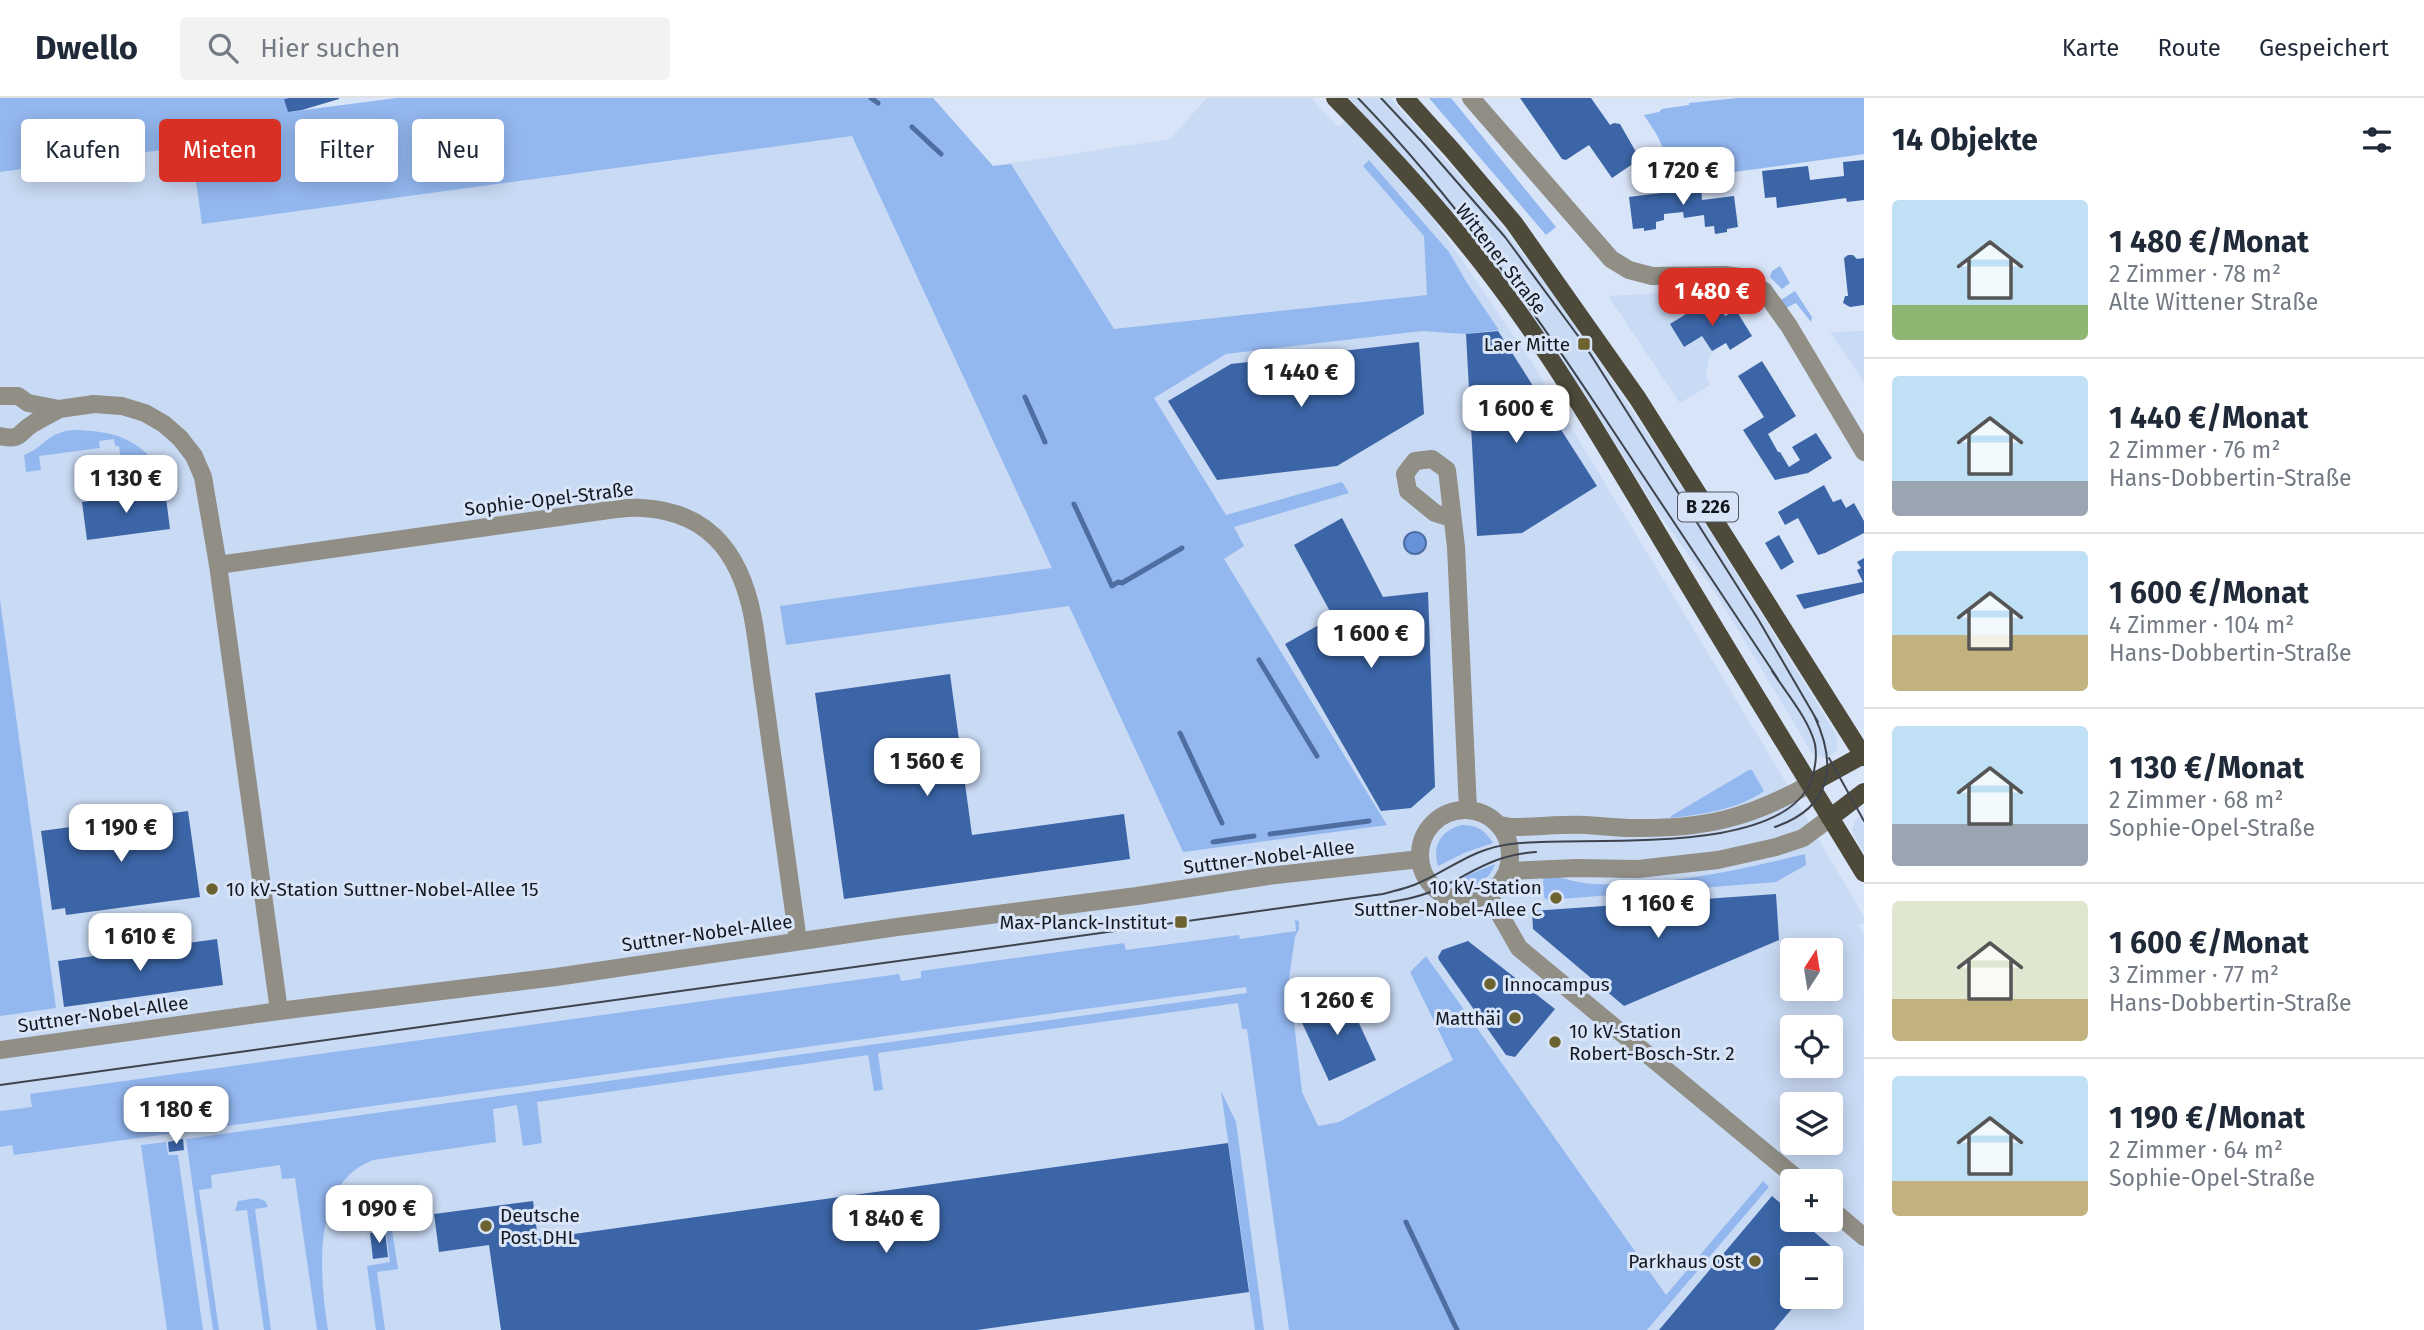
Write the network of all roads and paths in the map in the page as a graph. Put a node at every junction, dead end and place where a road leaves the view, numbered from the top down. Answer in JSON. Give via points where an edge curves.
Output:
{"nodes":[{"id":1,"x":1335,"y":98,"type":"edge"},
{"id":2,"x":1405,"y":98,"type":"edge"},
{"id":3,"x":1471,"y":98,"type":"edge"},
{"id":4,"x":0,"y":396,"type":"edge"},
{"id":5,"x":59,"y":409,"type":"junction"},
{"id":6,"x":0,"y":436,"type":"edge"},
{"id":7,"x":1864,"y":452,"type":"edge"},
{"id":8,"x":1451,"y":517,"type":"dead end"},
{"id":9,"x":218,"y":565,"type":"junction"},
{"id":10,"x":1864,"y":756,"type":"edge"},
{"id":11,"x":1810,"y":784,"type":"junction"},
{"id":12,"x":1864,"y":792,"type":"edge"},
{"id":13,"x":1468,"y":809,"type":"junction"},
{"id":14,"x":1830,"y":818,"type":"junction"},
{"id":15,"x":1500,"y":825,"type":"junction"},
{"id":16,"x":1420,"y":859,"type":"junction"},
{"id":17,"x":1508,"y":871,"type":"junction"},
{"id":18,"x":1864,"y":873,"type":"edge"},
{"id":19,"x":1488,"y":894,"type":"junction"},
{"id":20,"x":798,"y":941,"type":"junction"},
{"id":21,"x":279,"y":1011,"type":"junction"},
{"id":22,"x":0,"y":1050,"type":"edge"},
{"id":23,"x":1786,"y":1169,"type":"edge"},
{"id":24,"x":1843,"y":1219,"type":"edge"},
{"id":25,"x":1864,"y":1237,"type":"edge"}],
"edges":[{"from":1,"to":11,"type":"main road","name":"Wittener Straße","number":"B 226","via":[[1447,222],[1526,325]]},
{"from":2,"to":10,"type":"main road","name":"Wittener Straße","number":"B 226","via":[[1514,223],[1631,388]]},
{"from":3,"to":7,"type":"street","via":[[1611,259],[1652,276],[1740,277],[1763,291]]},
{"from":4,"to":5,"type":"street","via":[[18,396],[28,403]]},
{"from":5,"to":6,"type":"street","via":[[30,425],[23,435],[12,439]]},
{"from":5,"to":9,"type":"street","via":[[122,406],[145,413],[180,438],[203,477]]},
{"from":8,"to":13,"type":"street"},
{"from":9,"to":20,"type":"street","name":"Sophie-Opel-Straße","via":[[631,508],[678,514],[709,531],[732,556],[747,588]]},
{"from":9,"to":21,"type":"street"},
{"from":10,"to":11,"type":"main road","name":"Wittener Straße"},
{"from":11,"to":14,"type":"main road","name":"Wittener Straße","number":"B 226"},
{"from":11,"to":15,"type":"street","via":[[1776,804],[1730,820],[1689,826]]},
{"from":12,"to":14,"type":"main road"},
{"from":13,"to":15,"type":"street","via":[[1486,814]]},
{"from":13,"to":16,"type":"street","via":[[1435,821],[1422,841]]},
{"from":14,"to":17,"type":"street","via":[[1803,838],[1718,860],[1638,869]]},
{"from":14,"to":18,"type":"main road","name":"Wittener Straße","number":"B 226"},
{"from":15,"to":17,"type":"street","via":[[1510,844]]},
{"from":16,"to":19,"type":"street","via":[[1426,879],[1451,898]]},
{"from":16,"to":20,"type":"street","name":"Suttner-Nobel-Allee"},
{"from":17,"to":19,"type":"street"},
{"from":19,"to":23,"type":"street","via":[[1519,948]]},
{"from":20,"to":21,"type":"street","name":"Suttner-Nobel-Allee"},
{"from":21,"to":22,"type":"street","name":"Suttner-Nobel-Allee"},
{"from":24,"to":25,"type":"street"}]}
